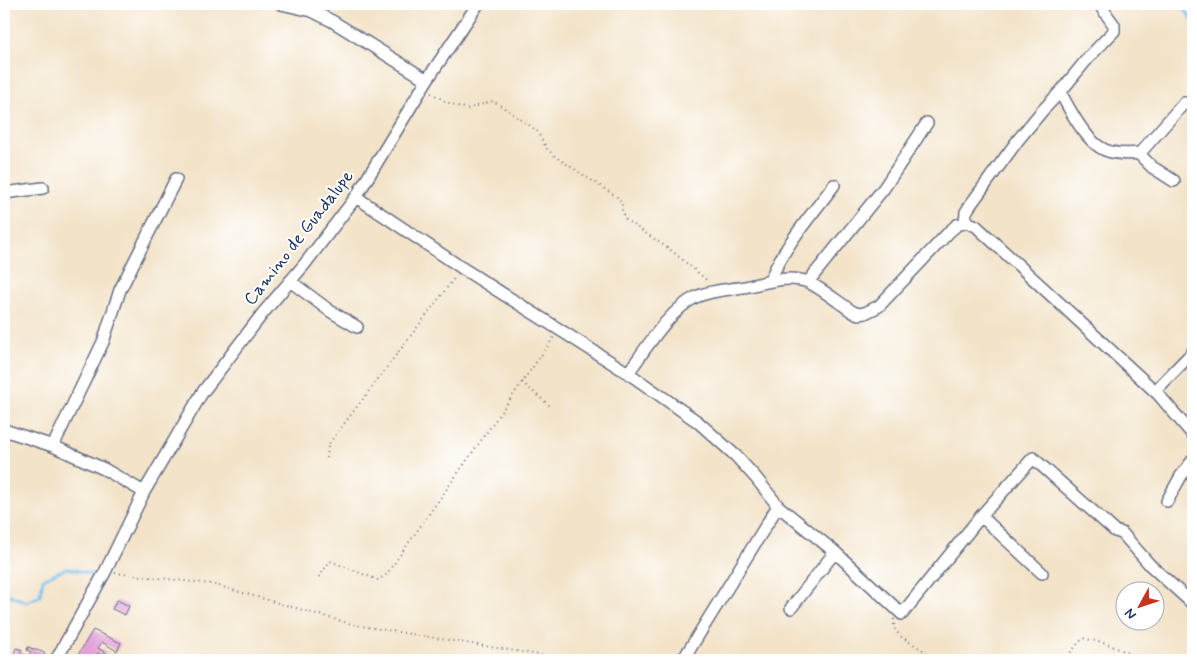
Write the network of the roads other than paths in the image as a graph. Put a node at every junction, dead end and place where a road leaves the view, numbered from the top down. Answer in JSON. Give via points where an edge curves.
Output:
{"nodes":[{"id":1,"x":280,"y":4,"type":"edge"},
{"id":2,"x":478,"y":4,"type":"edge"},
{"id":3,"x":1098,"y":4,"type":"edge"},
{"id":4,"x":425,"y":84,"type":"junction"},
{"id":5,"x":1060,"y":92,"type":"junction"},
{"id":6,"x":1193,"y":106,"type":"edge"},
{"id":7,"x":927,"y":122,"type":"dead end"},
{"id":8,"x":1138,"y":153,"type":"junction"},
{"id":9,"x":176,"y":179,"type":"dead end"},
{"id":10,"x":1174,"y":181,"type":"dead end"},
{"id":11,"x":834,"y":185,"type":"dead end"},
{"id":12,"x":43,"y":188,"type":"dead end"},
{"id":13,"x":4,"y":194,"type":"edge"},
{"id":14,"x":356,"y":198,"type":"junction"},
{"id":15,"x":965,"y":222,"type":"junction"},
{"id":16,"x":290,"y":281,"type":"junction"},
{"id":17,"x":770,"y":281,"type":"junction"},
{"id":18,"x":808,"y":282,"type":"junction"},
{"id":19,"x":357,"y":327,"type":"dead end"},
{"id":20,"x":1193,"y":352,"type":"edge"},
{"id":21,"x":628,"y":373,"type":"junction"},
{"id":22,"x":1155,"y":391,"type":"junction"},
{"id":23,"x":4,"y":430,"type":"edge"},
{"id":24,"x":1193,"y":435,"type":"edge"},
{"id":25,"x":54,"y":446,"type":"junction"},
{"id":26,"x":1193,"y":460,"type":"edge"},
{"id":27,"x":144,"y":492,"type":"junction"},
{"id":28,"x":1167,"y":501,"type":"dead end"},
{"id":29,"x":778,"y":506,"type":"junction"},
{"id":30,"x":981,"y":516,"type":"junction"},
{"id":31,"x":835,"y":552,"type":"junction"},
{"id":32,"x":1042,"y":573,"type":"dead end"},
{"id":33,"x":1193,"y":604,"type":"edge"},
{"id":34,"x":791,"y":608,"type":"dead end"},
{"id":35,"x":56,"y":660,"type":"edge"},
{"id":36,"x":683,"y":660,"type":"edge"}],
"edges":[{"from":1,"to":4,"type":"street","via":[[312,11],[332,21]]},
{"from":2,"to":4,"type":"street","name":"Camino de Guadalupe"},
{"from":3,"to":5,"type":"street","via":[[1114,25],[1114,31]]},
{"from":4,"to":14,"type":"street","name":"Camino de Guadalupe"},
{"from":5,"to":8,"type":"street","via":[[1079,124],[1098,147],[1106,151]]},
{"from":5,"to":15,"type":"street","via":[[1018,140],[971,204]]},
{"from":6,"to":8,"type":"street","via":[[1184,103]]},
{"from":7,"to":18,"type":"street","via":[[884,188]]},
{"from":8,"to":10,"type":"street"},
{"from":9,"to":25,"type":"street","via":[[120,290],[103,342]]},
{"from":11,"to":17,"type":"street","via":[[788,247]]},
{"from":12,"to":13,"type":"street"},
{"from":14,"to":16,"type":"street","name":"Camino de Guadalupe"},
{"from":14,"to":21,"type":"street"},
{"from":15,"to":18,"type":"street","via":[[950,231],[879,306],[865,313],[853,312]]},
{"from":15,"to":22,"type":"street","via":[[976,226]]},
{"from":16,"to":19,"type":"street"},
{"from":16,"to":27,"type":"street","name":"Camino de Guadalupe","via":[[202,393]]},
{"from":17,"to":18,"type":"street","via":[[792,279]]},
{"from":17,"to":21,"type":"street","via":[[696,297],[672,316]]},
{"from":20,"to":22,"type":"street"},
{"from":21,"to":29,"type":"street","via":[[711,432],[750,471]]},
{"from":22,"to":24,"type":"street"},
{"from":23,"to":25,"type":"street"},
{"from":25,"to":27,"type":"street"},
{"from":26,"to":28,"type":"street"},
{"from":27,"to":35,"type":"street","name":"Camino de Guadalupe","via":[[105,572]]},
{"from":29,"to":31,"type":"street"},
{"from":29,"to":36,"type":"street"},
{"from":30,"to":31,"type":"street","via":[[902,614]]},
{"from":30,"to":32,"type":"street"},
{"from":30,"to":33,"type":"street","via":[[1032,458],[1115,531],[1122,533],[1150,565]]},
{"from":31,"to":34,"type":"street"}]}
